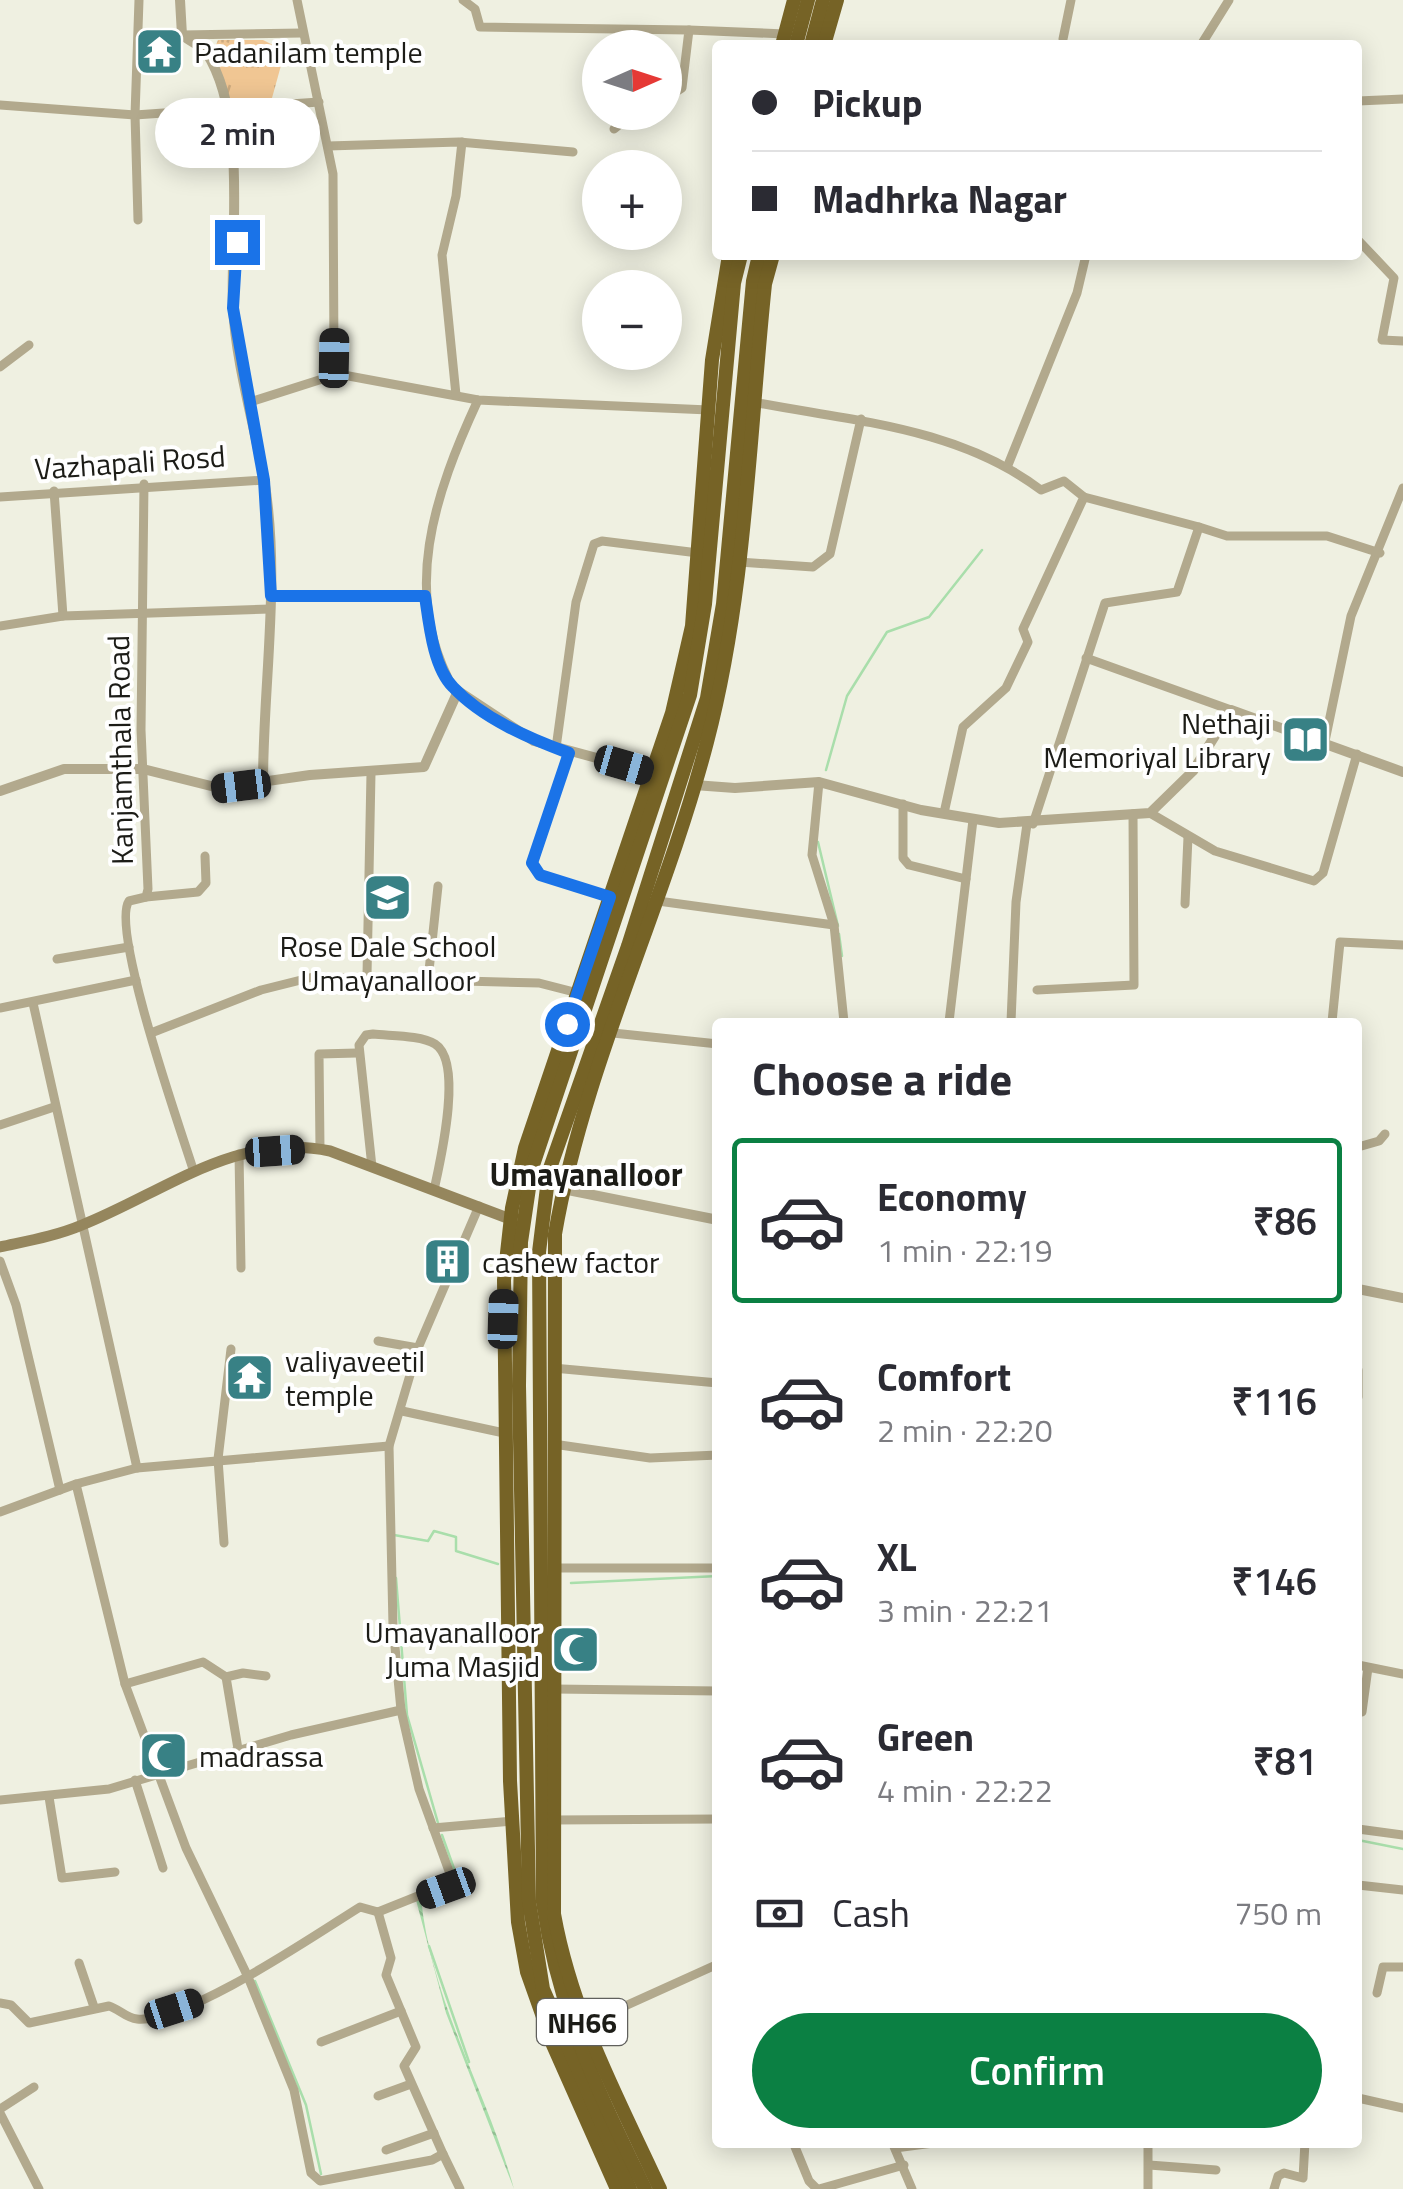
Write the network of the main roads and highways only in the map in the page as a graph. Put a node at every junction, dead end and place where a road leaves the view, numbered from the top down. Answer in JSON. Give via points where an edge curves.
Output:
{"nodes":[{"id":1,"x":794,"y":0,"type":"edge"},
{"id":2,"x":808,"y":0,"type":"edge"},
{"id":3,"x":822,"y":0,"type":"edge"},
{"id":4,"x":836,"y":0,"type":"edge"},
{"id":5,"x":788,"y":40,"type":"edge"},
{"id":6,"x":788,"y":40,"type":"edge"},
{"id":7,"x":812,"y":40,"type":"edge"},
{"id":8,"x":825,"y":40,"type":"edge"},
{"id":9,"x":728,"y":260,"type":"edge"},
{"id":10,"x":741,"y":260,"type":"edge"},
{"id":11,"x":758,"y":260,"type":"edge"},
{"id":12,"x":771,"y":260,"type":"edge"},
{"id":13,"x":510,"y":1219,"type":"junction"},
{"id":14,"x":0,"y":1247,"type":"edge"},
{"id":15,"x":617,"y":2189,"type":"edge"},
{"id":16,"x":630,"y":2189,"type":"edge"},
{"id":17,"x":645,"y":2189,"type":"edge"},
{"id":18,"x":660,"y":2189,"type":"edge"}],
"edges":[{"from":1,"to":5,"type":"highway"},
{"from":2,"to":6,"type":"highway"},
{"from":3,"to":7,"type":"highway"},
{"from":4,"to":8,"type":"highway"},
{"from":9,"to":13,"type":"highway","number":"NH66","via":[[692,626],[672,713],[525,1148]]},
{"from":10,"to":16,"type":"highway","via":[[690,695],[532,1168],[520,1242],[529,1901],[544,1989]]},
{"from":11,"to":17,"type":"highway","via":[[723,604],[707,698],[549,1171],[539,1252],[543,1902],[556,1980]]},
{"from":12,"to":18,"type":"highway","number":"NH66","via":[[727,662],[658,901],[563,1188],[555,1234],[554,1914],[583,2024]]},
{"from":13,"to":14,"type":"main road","via":[[320,1149],[240,1154],[193,1169],[83,1225]]},
{"from":13,"to":15,"type":"highway","number":"NH66","via":[[504,1433],[512,1822],[526,1972]]}]}
